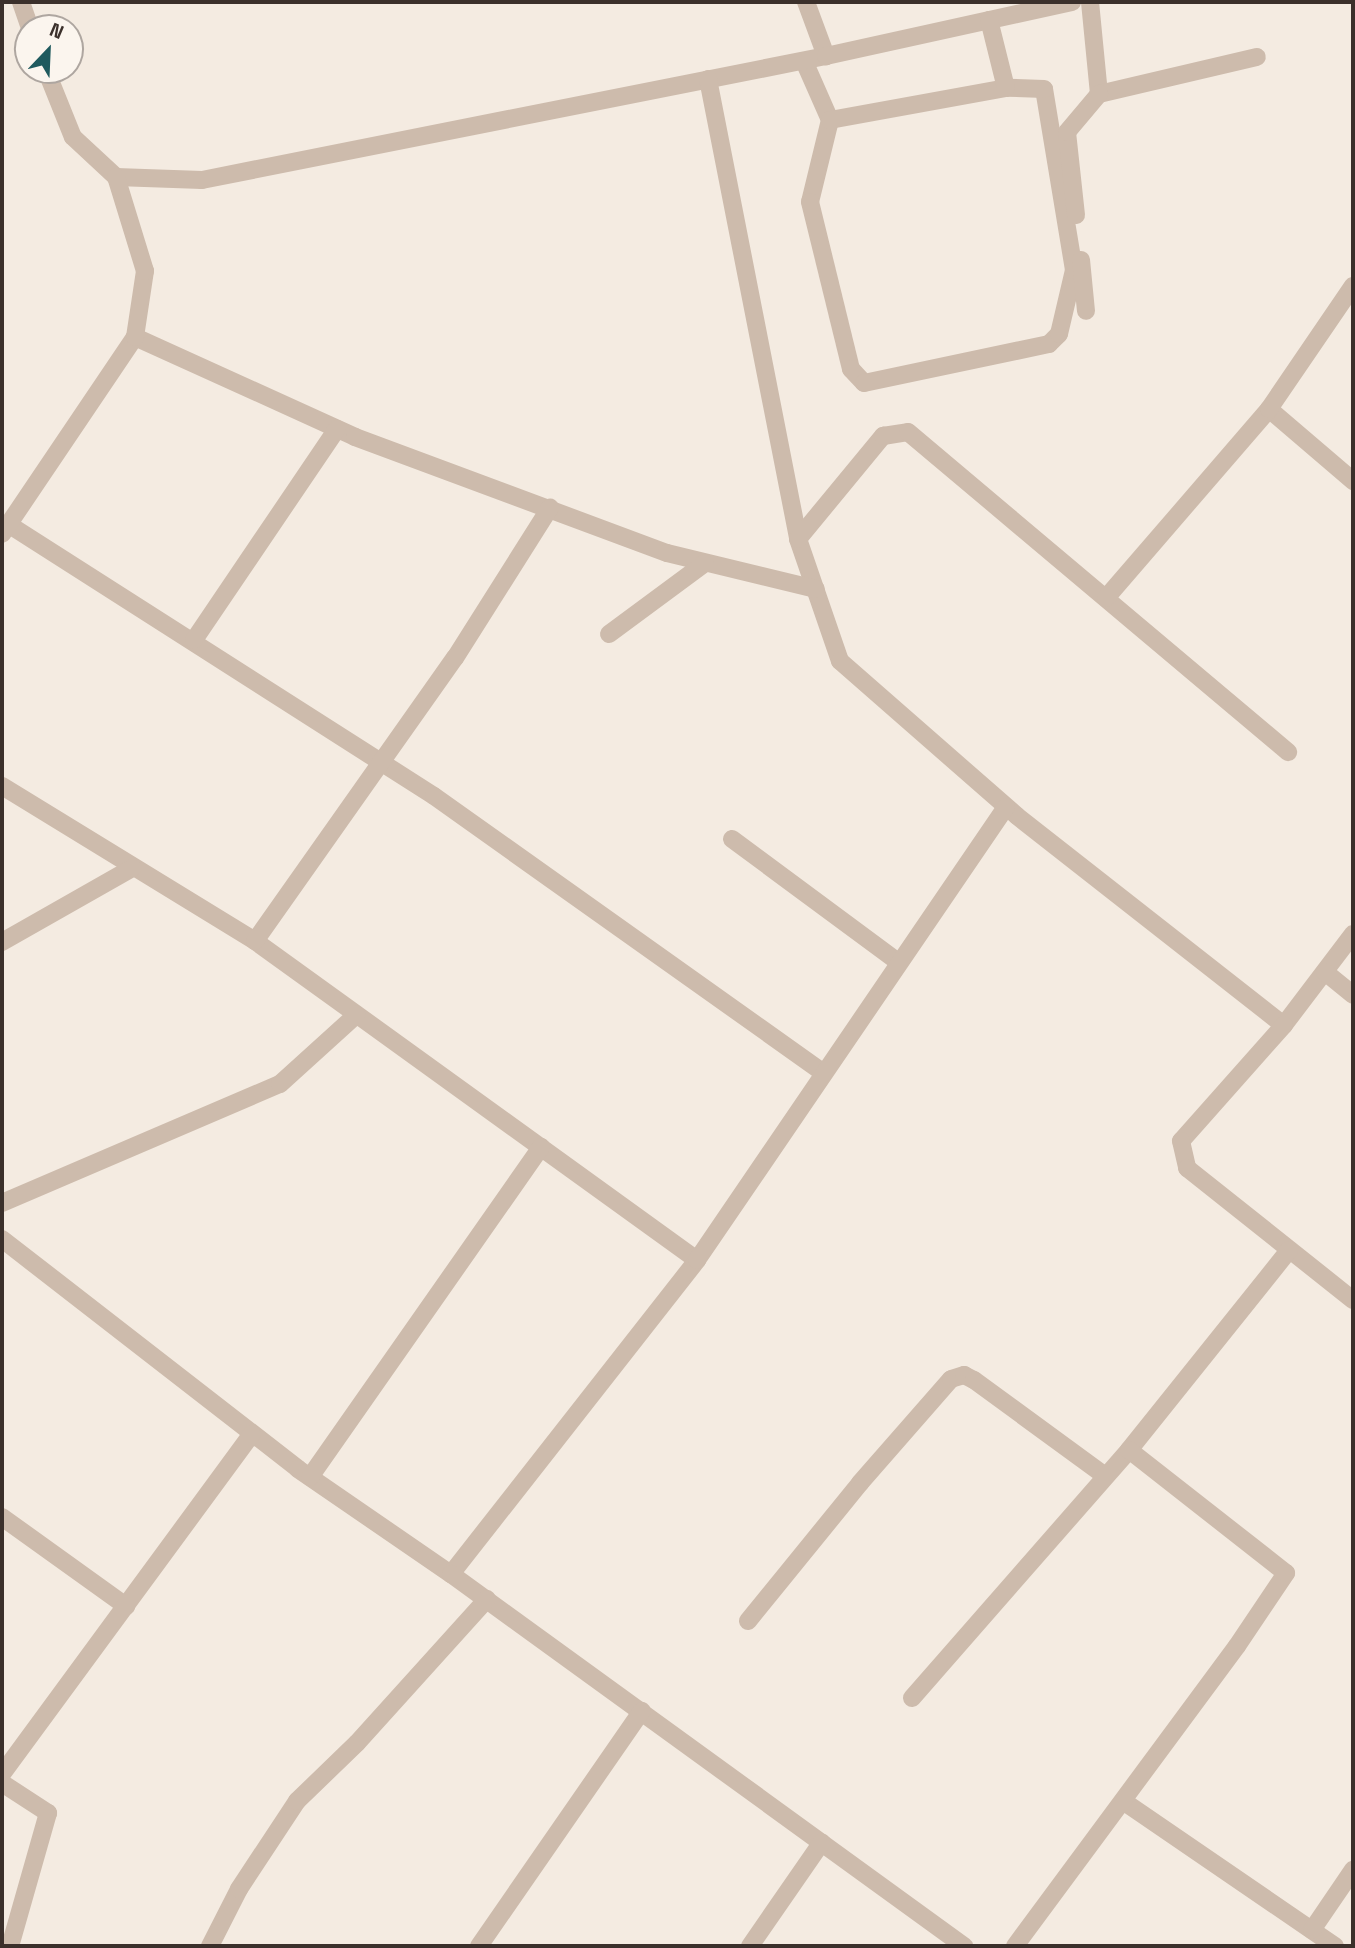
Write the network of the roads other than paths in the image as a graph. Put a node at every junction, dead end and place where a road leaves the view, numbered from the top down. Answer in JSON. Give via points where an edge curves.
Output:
{"nodes":[{"id":1,"x":806,"y":2,"type":"edge"},
{"id":2,"x":1072,"y":2,"type":"edge"},
{"id":3,"x":1090,"y":2,"type":"edge"},
{"id":4,"x":989,"y":20,"type":"junction"},
{"id":5,"x":827,"y":57,"type":"junction"},
{"id":6,"x":1257,"y":57,"type":"dead end"},
{"id":7,"x":804,"y":61,"type":"junction"},
{"id":8,"x":708,"y":79,"type":"junction"},
{"id":9,"x":52,"y":84,"type":"edge"},
{"id":10,"x":1006,"y":88,"type":"junction"},
{"id":11,"x":1099,"y":94,"type":"junction"},
{"id":12,"x":830,"y":120,"type":"junction"},
{"id":13,"x":116,"y":177,"type":"junction"},
{"id":14,"x":1353,"y":286,"type":"edge"},
{"id":15,"x":1086,"y":311,"type":"dead end"},
{"id":16,"x":135,"y":337,"type":"junction"},
{"id":17,"x":1269,"y":409,"type":"junction"},
{"id":18,"x":337,"y":429,"type":"junction"},
{"id":19,"x":1353,"y":481,"type":"edge"},
{"id":20,"x":550,"y":508,"type":"junction"},
{"id":21,"x":5,"y":529,"type":"edge"},
{"id":22,"x":798,"y":539,"type":"junction"},
{"id":23,"x":705,"y":563,"type":"junction"},
{"id":24,"x":816,"y":589,"type":"junction"},
{"id":25,"x":1106,"y":598,"type":"junction"},
{"id":26,"x":610,"y":634,"type":"dead end"},
{"id":27,"x":194,"y":640,"type":"junction"},
{"id":28,"x":1288,"y":752,"type":"dead end"},
{"id":29,"x":381,"y":761,"type":"junction"},
{"id":30,"x":2,"y":786,"type":"edge"},
{"id":31,"x":1006,"y":807,"type":"junction"},
{"id":32,"x":732,"y":839,"type":"dead end"},
{"id":33,"x":132,"y":868,"type":"junction"},
{"id":34,"x":1353,"y":934,"type":"edge"},
{"id":35,"x":255,"y":941,"type":"junction"},
{"id":36,"x":2,"y":942,"type":"edge"},
{"id":37,"x":898,"y":962,"type":"junction"},
{"id":38,"x":1325,"y":972,"type":"junction"},
{"id":39,"x":1353,"y":995,"type":"edge"},
{"id":40,"x":356,"y":1015,"type":"junction"},
{"id":41,"x":1284,"y":1026,"type":"junction"},
{"id":42,"x":823,"y":1072,"type":"junction"},
{"id":43,"x":541,"y":1147,"type":"junction"},
{"id":44,"x":2,"y":1203,"type":"edge"},
{"id":45,"x":2,"y":1239,"type":"edge"},
{"id":46,"x":1289,"y":1250,"type":"junction"},
{"id":47,"x":696,"y":1259,"type":"junction"},
{"id":48,"x":1353,"y":1300,"type":"edge"},
{"id":49,"x":252,"y":1434,"type":"junction"},
{"id":50,"x":1129,"y":1450,"type":"junction"},
{"id":51,"x":1104,"y":1475,"type":"junction"},
{"id":52,"x":310,"y":1478,"type":"junction"},
{"id":53,"x":2,"y":1517,"type":"edge"},
{"id":54,"x":451,"y":1574,"type":"junction"},
{"id":55,"x":487,"y":1599,"type":"junction"},
{"id":56,"x":126,"y":1606,"type":"junction"},
{"id":57,"x":748,"y":1621,"type":"dead end"},
{"id":58,"x":912,"y":1698,"type":"dead end"},
{"id":59,"x":642,"y":1711,"type":"junction"},
{"id":60,"x":2,"y":1774,"type":"edge"},
{"id":61,"x":2,"y":1783,"type":"edge"},
{"id":62,"x":1123,"y":1801,"type":"junction"},
{"id":63,"x":822,"y":1842,"type":"junction"},
{"id":64,"x":1353,"y":1870,"type":"edge"},
{"id":65,"x":1312,"y":1930,"type":"junction"},
{"id":66,"x":10,"y":1946,"type":"edge"},
{"id":67,"x":210,"y":1946,"type":"edge"},
{"id":68,"x":479,"y":1946,"type":"edge"},
{"id":69,"x":750,"y":1946,"type":"edge"},
{"id":70,"x":964,"y":1946,"type":"edge"},
{"id":71,"x":1014,"y":1946,"type":"edge"},
{"id":72,"x":1335,"y":1946,"type":"edge"}],
"edges":[{"from":1,"to":5,"type":"street"},
{"from":2,"to":4,"type":"street"},
{"from":3,"to":11,"type":"street"},
{"from":4,"to":5,"type":"street"},
{"from":4,"to":10,"type":"street"},
{"from":5,"to":7,"type":"street"},
{"from":6,"to":11,"type":"street"},
{"from":7,"to":8,"type":"street"},
{"from":7,"to":12,"type":"street"},
{"from":8,"to":13,"type":"street","via":[[202,180]]},
{"from":8,"to":22,"type":"street"},
{"from":9,"to":13,"type":"street","via":[[73,137]]},
{"from":10,"to":12,"type":"street"},
{"from":10,"to":12,"type":"street","via":[[1044,89],[1074,270],[1059,334],[1049,344],[864,383],[851,369],[810,202]]},
{"from":11,"to":15,"type":"street","via":[[1067,132]]},
{"from":13,"to":16,"type":"street","via":[[145,271]]},
{"from":14,"to":17,"type":"street"},
{"from":16,"to":18,"type":"street"},
{"from":16,"to":21,"type":"street"},
{"from":17,"to":19,"type":"street"},
{"from":17,"to":25,"type":"street"},
{"from":18,"to":20,"type":"street"},
{"from":18,"to":27,"type":"street"},
{"from":20,"to":23,"type":"street"},
{"from":20,"to":29,"type":"street"},
{"from":21,"to":27,"type":"street"},
{"from":22,"to":24,"type":"street"},
{"from":22,"to":25,"type":"street","via":[[883,436],[908,432]]},
{"from":23,"to":24,"type":"street"},
{"from":23,"to":26,"type":"street"},
{"from":24,"to":31,"type":"street","via":[[841,661]]},
{"from":25,"to":28,"type":"street"},
{"from":27,"to":29,"type":"street"},
{"from":29,"to":35,"type":"street"},
{"from":29,"to":42,"type":"street","via":[[603,912]]},
{"from":30,"to":33,"type":"street"},
{"from":31,"to":37,"type":"street"},
{"from":31,"to":41,"type":"street"},
{"from":32,"to":37,"type":"street"},
{"from":33,"to":35,"type":"street"},
{"from":33,"to":36,"type":"street"},
{"from":34,"to":38,"type":"street"},
{"from":35,"to":40,"type":"street"},
{"from":37,"to":42,"type":"street"},
{"from":38,"to":39,"type":"street"},
{"from":38,"to":41,"type":"street"},
{"from":40,"to":43,"type":"street"},
{"from":40,"to":44,"type":"street","via":[[281,1083]]},
{"from":41,"to":46,"type":"street","via":[[1181,1141],[1186,1168]]},
{"from":42,"to":47,"type":"street"},
{"from":43,"to":47,"type":"street"},
{"from":43,"to":52,"type":"street"},
{"from":45,"to":49,"type":"street"},
{"from":46,"to":48,"type":"street"},
{"from":46,"to":50,"type":"street"},
{"from":47,"to":54,"type":"street"},
{"from":49,"to":52,"type":"street"},
{"from":49,"to":56,"type":"street"},
{"from":50,"to":51,"type":"street"},
{"from":50,"to":62,"type":"street","via":[[1286,1573]]},
{"from":51,"to":57,"type":"street","via":[[974,1380],[964,1376],[951,1379]]},
{"from":51,"to":58,"type":"street"},
{"from":52,"to":54,"type":"street"},
{"from":53,"to":56,"type":"street"},
{"from":54,"to":55,"type":"street"},
{"from":55,"to":59,"type":"street"},
{"from":55,"to":67,"type":"street","via":[[298,1801],[239,1889]]},
{"from":56,"to":60,"type":"street"},
{"from":59,"to":63,"type":"street"},
{"from":59,"to":68,"type":"street"},
{"from":61,"to":66,"type":"street","via":[[48,1813]]},
{"from":62,"to":65,"type":"street"},
{"from":62,"to":71,"type":"street"},
{"from":63,"to":69,"type":"street"},
{"from":63,"to":70,"type":"street"},
{"from":64,"to":65,"type":"street"},
{"from":65,"to":72,"type":"street"}]}
